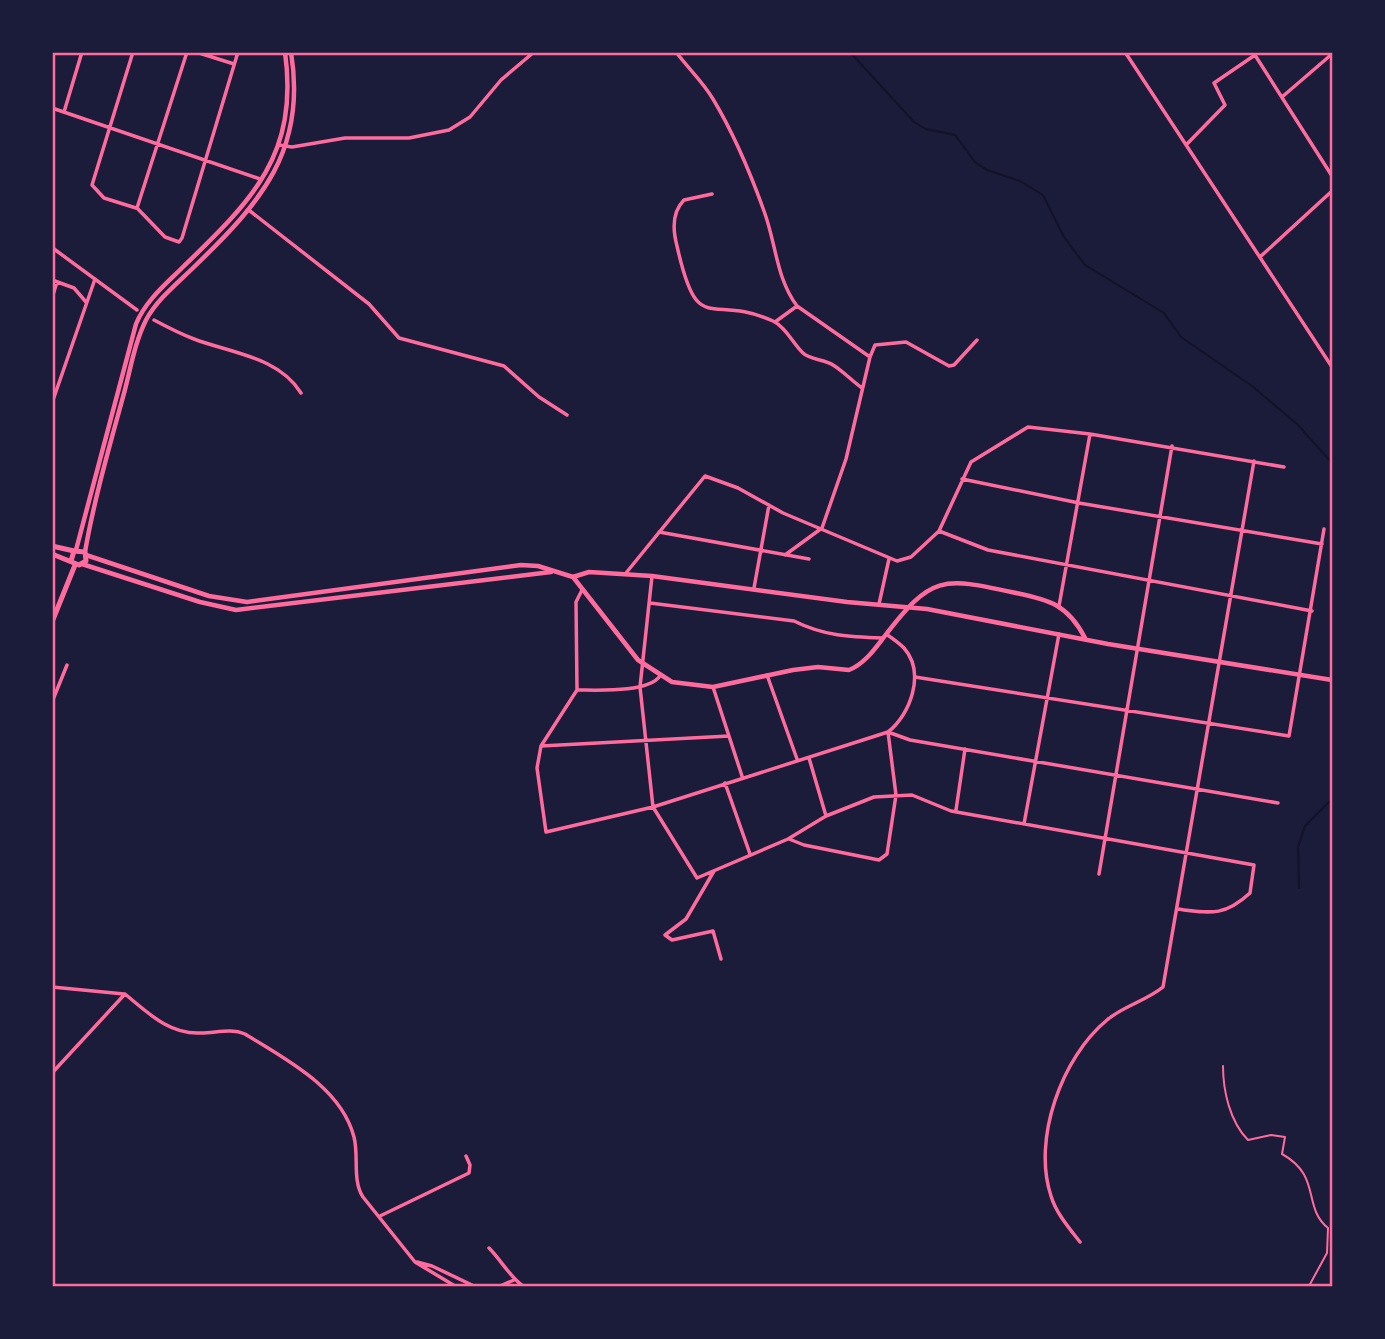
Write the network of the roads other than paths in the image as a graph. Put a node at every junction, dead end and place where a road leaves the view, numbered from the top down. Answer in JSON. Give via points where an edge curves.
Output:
{"nodes":[{"id":1,"x":82,"y":52,"type":"edge"},
{"id":2,"x":133,"y":52,"type":"edge"},
{"id":3,"x":187,"y":52,"type":"edge"},
{"id":4,"x":196,"y":52,"type":"edge"},
{"id":5,"x":237,"y":52,"type":"edge"},
{"id":6,"x":285,"y":52,"type":"edge"},
{"id":7,"x":291,"y":52,"type":"edge"},
{"id":8,"x":534,"y":52,"type":"edge"},
{"id":9,"x":676,"y":52,"type":"edge"},
{"id":10,"x":1125,"y":52,"type":"edge"},
{"id":11,"x":1254,"y":54,"type":"edge"},
{"id":12,"x":1332,"y":54,"type":"edge"},
{"id":13,"x":234,"y":64,"type":"junction"},
{"id":14,"x":1282,"y":97,"type":"junction"},
{"id":15,"x":52,"y":108,"type":"edge"},
{"id":16,"x":64,"y":112,"type":"junction"},
{"id":17,"x":110,"y":127,"type":"junction"},
{"id":18,"x":159,"y":143,"type":"junction"},
{"id":19,"x":279,"y":145,"type":"junction"},
{"id":20,"x":1186,"y":145,"type":"junction"},
{"id":21,"x":286,"y":146,"type":"junction"},
{"id":22,"x":207,"y":160,"type":"junction"},
{"id":23,"x":1332,"y":176,"type":"edge"},
{"id":24,"x":262,"y":180,"type":"junction"},
{"id":25,"x":269,"y":182,"type":"junction"},
{"id":26,"x":1332,"y":191,"type":"edge"},
{"id":27,"x":712,"y":194,"type":"dead end"},
{"id":28,"x":137,"y":208,"type":"junction"},
{"id":29,"x":250,"y":211,"type":"junction"},
{"id":30,"x":54,"y":248,"type":"edge"},
{"id":31,"x":1260,"y":257,"type":"junction"},
{"id":32,"x":95,"y":279,"type":"junction"},
{"id":33,"x":55,"y":281,"type":"edge"},
{"id":34,"x":52,"y":298,"type":"edge"},
{"id":35,"x":86,"y":302,"type":"junction"},
{"id":36,"x":797,"y":306,"type":"junction"},
{"id":37,"x":137,"y":310,"type":"dead end"},
{"id":38,"x":154,"y":320,"type":"dead end"},
{"id":39,"x":775,"y":322,"type":"junction"},
{"id":40,"x":977,"y":340,"type":"dead end"},
{"id":41,"x":870,"y":357,"type":"junction"},
{"id":42,"x":1332,"y":367,"type":"edge"},
{"id":43,"x":862,"y":388,"type":"junction"},
{"id":44,"x":301,"y":393,"type":"dead end"},
{"id":45,"x":54,"y":396,"type":"edge"},
{"id":46,"x":52,"y":403,"type":"edge"},
{"id":47,"x":567,"y":415,"type":"dead end"},
{"id":48,"x":1090,"y":434,"type":"junction"},
{"id":49,"x":1172,"y":446,"type":"junction"},
{"id":50,"x":1254,"y":461,"type":"junction"},
{"id":51,"x":1283,"y":467,"type":"dead end"},
{"id":52,"x":962,"y":479,"type":"junction"},
{"id":53,"x":1079,"y":503,"type":"junction"},
{"id":54,"x":769,"y":505,"type":"junction"},
{"id":55,"x":1160,"y":516,"type":"junction"},
{"id":56,"x":822,"y":528,"type":"junction"},
{"id":57,"x":1324,"y":529,"type":"dead end"},
{"id":58,"x":1242,"y":530,"type":"junction"},
{"id":59,"x":939,"y":531,"type":"junction"},
{"id":60,"x":659,"y":532,"type":"junction"},
{"id":61,"x":1322,"y":544,"type":"junction"},
{"id":62,"x":52,"y":546,"type":"edge"},
{"id":63,"x":75,"y":550,"type":"junction"},
{"id":64,"x":761,"y":551,"type":"junction"},
{"id":65,"x":52,"y":554,"type":"edge"},
{"id":66,"x":85,"y":554,"type":"junction"},
{"id":67,"x":785,"y":555,"type":"junction"},
{"id":68,"x":809,"y":559,"type":"dead end"},
{"id":69,"x":889,"y":559,"type":"junction"},
{"id":70,"x":76,"y":563,"type":"junction"},
{"id":71,"x":1069,"y":566,"type":"junction"},
{"id":72,"x":552,"y":572,"type":"junction"},
{"id":73,"x":625,"y":575,"type":"junction"},
{"id":74,"x":652,"y":576,"type":"junction"},
{"id":75,"x":573,"y":577,"type":"junction"},
{"id":76,"x":1150,"y":580,"type":"junction"},
{"id":77,"x":754,"y":587,"type":"junction"},
{"id":78,"x":582,"y":590,"type":"junction"},
{"id":79,"x":1229,"y":594,"type":"junction"},
{"id":80,"x":650,"y":603,"type":"junction"},
{"id":81,"x":879,"y":604,"type":"junction"},
{"id":82,"x":906,"y":607,"type":"junction"},
{"id":83,"x":1059,"y":607,"type":"junction"},
{"id":84,"x":1312,"y":611,"type":"junction"},
{"id":85,"x":52,"y":622,"type":"edge"},
{"id":86,"x":1059,"y":634,"type":"junction"},
{"id":87,"x":885,"y":636,"type":"junction"},
{"id":88,"x":1085,"y":639,"type":"junction"},
{"id":89,"x":1138,"y":649,"type":"junction"},
{"id":90,"x":642,"y":663,"type":"junction"},
{"id":91,"x":1218,"y":663,"type":"junction"},
{"id":92,"x":66,"y":665,"type":"dead end"},
{"id":93,"x":767,"y":675,"type":"junction"},
{"id":94,"x":1299,"y":675,"type":"junction"},
{"id":95,"x":660,"y":676,"type":"junction"},
{"id":96,"x":915,"y":677,"type":"junction"},
{"id":97,"x":1332,"y":680,"type":"edge"},
{"id":98,"x":640,"y":687,"type":"junction"},
{"id":99,"x":713,"y":687,"type":"junction"},
{"id":100,"x":577,"y":690,"type":"junction"},
{"id":101,"x":1046,"y":698,"type":"junction"},
{"id":102,"x":52,"y":702,"type":"edge"},
{"id":103,"x":1126,"y":711,"type":"junction"},
{"id":104,"x":1207,"y":725,"type":"junction"},
{"id":105,"x":888,"y":733,"type":"junction"},
{"id":106,"x":729,"y":736,"type":"junction"},
{"id":107,"x":645,"y":740,"type":"junction"},
{"id":108,"x":541,"y":746,"type":"junction"},
{"id":109,"x":965,"y":749,"type":"junction"},
{"id":110,"x":809,"y":757,"type":"junction"},
{"id":111,"x":797,"y":760,"type":"junction"},
{"id":112,"x":1035,"y":761,"type":"junction"},
{"id":113,"x":1116,"y":775,"type":"junction"},
{"id":114,"x":742,"y":776,"type":"junction"},
{"id":115,"x":725,"y":783,"type":"junction"},
{"id":116,"x":1197,"y":789,"type":"junction"},
{"id":117,"x":896,"y":795,"type":"junction"},
{"id":118,"x":1278,"y":803,"type":"dead end"},
{"id":119,"x":653,"y":807,"type":"junction"},
{"id":120,"x":956,"y":810,"type":"junction"},
{"id":121,"x":826,"y":816,"type":"junction"},
{"id":122,"x":1024,"y":824,"type":"junction"},
{"id":123,"x":788,"y":839,"type":"junction"},
{"id":124,"x":1105,"y":839,"type":"junction"},
{"id":125,"x":1186,"y":851,"type":"junction"},
{"id":126,"x":750,"y":854,"type":"junction"},
{"id":127,"x":714,"y":870,"type":"junction"},
{"id":128,"x":1099,"y":874,"type":"dead end"},
{"id":129,"x":1178,"y":909,"type":"junction"},
{"id":130,"x":722,"y":958,"type":"dead end"},
{"id":131,"x":52,"y":987,"type":"edge"},
{"id":132,"x":125,"y":994,"type":"junction"},
{"id":133,"x":52,"y":1073,"type":"edge"},
{"id":134,"x":466,"y":1156,"type":"dead end"},
{"id":135,"x":380,"y":1216,"type":"junction"},
{"id":136,"x":1080,"y":1242,"type":"dead end"},
{"id":137,"x":489,"y":1248,"type":"dead end"},
{"id":138,"x":415,"y":1262,"type":"junction"},
{"id":139,"x":514,"y":1280,"type":"junction"},
{"id":140,"x":455,"y":1286,"type":"edge"},
{"id":141,"x":474,"y":1286,"type":"edge"},
{"id":142,"x":500,"y":1286,"type":"edge"},
{"id":143,"x":523,"y":1286,"type":"edge"}],
"edges":[{"from":1,"to":16,"type":"street"},
{"from":2,"to":17,"type":"street"},
{"from":3,"to":18,"type":"street"},
{"from":4,"to":13,"type":"street"},
{"from":5,"to":13,"type":"street"},
{"from":6,"to":19,"type":"street","via":[[287,97]]},
{"from":7,"to":21,"type":"street","via":[[294,97]]},
{"from":8,"to":21,"type":"street","via":[[501,80],[470,117],[449,130],[409,138],[345,138]]},
{"from":9,"to":36,"type":"street","via":[[713,99],[743,157],[766,216],[779,272]]},
{"from":10,"to":20,"type":"street"},
{"from":11,"to":14,"type":"street"},
{"from":11,"to":20,"type":"street","via":[[1214,83],[1226,105]]},
{"from":12,"to":14,"type":"street"},
{"from":13,"to":22,"type":"street"},
{"from":14,"to":23,"type":"street"},
{"from":15,"to":16,"type":"street"},
{"from":16,"to":17,"type":"street"},
{"from":17,"to":18,"type":"street"},
{"from":17,"to":28,"type":"street","via":[[93,190]]},
{"from":18,"to":22,"type":"street"},
{"from":18,"to":28,"type":"street"},
{"from":19,"to":21,"type":"street"},
{"from":19,"to":24,"type":"street"},
{"from":20,"to":31,"type":"street"},
{"from":21,"to":25,"type":"street"},
{"from":22,"to":24,"type":"street"},
{"from":22,"to":28,"type":"street","via":[[179,242],[164,237]]},
{"from":24,"to":25,"type":"street"},
{"from":24,"to":63,"type":"street","via":[[245,205],[139,316]]},
{"from":25,"to":29,"type":"street"},
{"from":26,"to":31,"type":"street"},
{"from":27,"to":39,"type":"street","via":[[684,201],[675,216],[675,240],[688,291],[705,308]]},
{"from":29,"to":47,"type":"street","via":[[369,304],[399,338],[504,366]]},
{"from":29,"to":66,"type":"street","via":[[161,300],[145,323]]},
{"from":30,"to":32,"type":"street"},
{"from":31,"to":42,"type":"street"},
{"from":32,"to":35,"type":"street"},
{"from":32,"to":37,"type":"street"},
{"from":33,"to":34,"type":"street"},
{"from":33,"to":35,"type":"street","via":[[78,290]]},
{"from":35,"to":45,"type":"street"},
{"from":36,"to":39,"type":"street"},
{"from":36,"to":41,"type":"street"},
{"from":38,"to":44,"type":"street","via":[[195,340],[249,354],[294,382]]},
{"from":39,"to":43,"type":"street","via":[[803,353],[831,363]]},
{"from":40,"to":41,"type":"street","via":[[957,363],[948,366],[906,342],[875,345]]},
{"from":41,"to":43,"type":"street"},
{"from":43,"to":56,"type":"street","via":[[846,459]]},
{"from":45,"to":46,"type":"street"},
{"from":48,"to":49,"type":"street"},
{"from":48,"to":52,"type":"street","via":[[1028,427],[971,462]]},
{"from":48,"to":53,"type":"street"},
{"from":49,"to":50,"type":"street"},
{"from":49,"to":55,"type":"street"},
{"from":50,"to":51,"type":"street"},
{"from":50,"to":58,"type":"street"},
{"from":52,"to":53,"type":"street"},
{"from":52,"to":59,"type":"street"},
{"from":53,"to":55,"type":"street"},
{"from":53,"to":71,"type":"street"},
{"from":54,"to":56,"type":"street"},
{"from":54,"to":60,"type":"street","via":[[705,476]]},
{"from":54,"to":64,"type":"street"},
{"from":55,"to":58,"type":"street"},
{"from":55,"to":76,"type":"street"},
{"from":56,"to":67,"type":"street"},
{"from":56,"to":69,"type":"street"},
{"from":57,"to":61,"type":"street"},
{"from":58,"to":61,"type":"street"},
{"from":58,"to":79,"type":"street"},
{"from":59,"to":69,"type":"street","via":[[911,557]]},
{"from":59,"to":71,"type":"street","via":[[973,546]]},
{"from":60,"to":64,"type":"street"},
{"from":60,"to":73,"type":"street"},
{"from":61,"to":84,"type":"street"},
{"from":62,"to":63,"type":"main road"},
{"from":63,"to":66,"type":"main road"},
{"from":63,"to":70,"type":"main road"},
{"from":64,"to":67,"type":"street"},
{"from":64,"to":77,"type":"street"},
{"from":65,"to":70,"type":"main road"},
{"from":66,"to":70,"type":"main road"},
{"from":66,"to":72,"type":"street","via":[[209,596],[247,602],[521,565]]},
{"from":67,"to":68,"type":"street"},
{"from":69,"to":81,"type":"street"},
{"from":70,"to":72,"type":"street","via":[[236,610]]},
{"from":70,"to":85,"type":"main road"},
{"from":71,"to":76,"type":"street"},
{"from":71,"to":83,"type":"street"},
{"from":72,"to":75,"type":"street"},
{"from":73,"to":74,"type":"street"},
{"from":73,"to":75,"type":"street","via":[[589,572]]},
{"from":74,"to":77,"type":"street"},
{"from":74,"to":80,"type":"street"},
{"from":75,"to":78,"type":"street"},
{"from":76,"to":79,"type":"street"},
{"from":76,"to":89,"type":"street"},
{"from":77,"to":81,"type":"street"},
{"from":78,"to":90,"type":"street"},
{"from":78,"to":100,"type":"street","via":[[576,602]]},
{"from":79,"to":84,"type":"street"},
{"from":79,"to":91,"type":"street"},
{"from":80,"to":87,"type":"street","via":[[794,621],[812,631],[848,638]]},
{"from":80,"to":90,"type":"street"},
{"from":81,"to":82,"type":"street"},
{"from":82,"to":83,"type":"street","via":[[927,589],[956,582],[1051,601]]},
{"from":82,"to":86,"type":"street"},
{"from":82,"to":87,"type":"street"},
{"from":83,"to":88,"type":"street"},
{"from":84,"to":94,"type":"street"},
{"from":86,"to":88,"type":"street"},
{"from":86,"to":101,"type":"street"},
{"from":87,"to":93,"type":"street","via":[[849,670],[818,667]]},
{"from":87,"to":96,"type":"street","via":[[910,657]]},
{"from":88,"to":89,"type":"street"},
{"from":89,"to":91,"type":"street"},
{"from":89,"to":103,"type":"street"},
{"from":90,"to":95,"type":"street"},
{"from":90,"to":98,"type":"street"},
{"from":91,"to":94,"type":"street"},
{"from":91,"to":104,"type":"street"},
{"from":92,"to":102,"type":"street"},
{"from":93,"to":99,"type":"street"},
{"from":93,"to":111,"type":"street"},
{"from":94,"to":97,"type":"street"},
{"from":94,"to":104,"type":"street","via":[[1289,736]]},
{"from":95,"to":98,"type":"street","via":[[653,684]]},
{"from":95,"to":99,"type":"street"},
{"from":96,"to":101,"type":"street"},
{"from":96,"to":105,"type":"street","via":[[906,714]]},
{"from":98,"to":100,"type":"street"},
{"from":98,"to":107,"type":"street"},
{"from":99,"to":106,"type":"street"},
{"from":100,"to":108,"type":"street"},
{"from":101,"to":103,"type":"street"},
{"from":101,"to":112,"type":"street"},
{"from":103,"to":104,"type":"street"},
{"from":103,"to":113,"type":"street"},
{"from":104,"to":116,"type":"street"},
{"from":105,"to":109,"type":"street"},
{"from":105,"to":110,"type":"street"},
{"from":105,"to":117,"type":"street"},
{"from":106,"to":107,"type":"street"},
{"from":106,"to":114,"type":"street"},
{"from":107,"to":108,"type":"street"},
{"from":107,"to":119,"type":"street"},
{"from":108,"to":119,"type":"street","via":[[537,768],[545,832]]},
{"from":109,"to":112,"type":"street"},
{"from":109,"to":120,"type":"street"},
{"from":110,"to":111,"type":"street"},
{"from":110,"to":121,"type":"street"},
{"from":111,"to":114,"type":"street"},
{"from":112,"to":113,"type":"street"},
{"from":112,"to":122,"type":"street"},
{"from":113,"to":116,"type":"street"},
{"from":113,"to":124,"type":"street"},
{"from":114,"to":115,"type":"street"},
{"from":115,"to":119,"type":"street"},
{"from":115,"to":126,"type":"street"},
{"from":116,"to":118,"type":"street"},
{"from":116,"to":125,"type":"street"},
{"from":117,"to":120,"type":"street","via":[[918,796]]},
{"from":117,"to":121,"type":"street","via":[[874,797]]},
{"from":117,"to":123,"type":"street","via":[[883,859]]},
{"from":119,"to":127,"type":"street","via":[[697,878]]},
{"from":120,"to":122,"type":"street"},
{"from":121,"to":123,"type":"street"},
{"from":122,"to":124,"type":"street"},
{"from":123,"to":126,"type":"street"},
{"from":124,"to":125,"type":"street"},
{"from":124,"to":128,"type":"street"},
{"from":125,"to":129,"type":"street"},
{"from":125,"to":129,"type":"street","via":[[1254,865],[1250,893],[1229,908],[1217,914]]},
{"from":126,"to":127,"type":"street"},
{"from":127,"to":130,"type":"street","via":[[686,919],[665,934],[672,940],[713,931]]},
{"from":129,"to":136,"type":"street","via":[[1160,989],[1094,1031],[1075,1053],[1061,1086],[1049,1131],[1047,1179],[1056,1208]]},
{"from":131,"to":132,"type":"street"},
{"from":132,"to":133,"type":"street"},
{"from":132,"to":135,"type":"street","via":[[177,1031],[236,1030],[245,1034],[319,1083],[349,1125],[359,1191]]},
{"from":134,"to":135,"type":"street","via":[[469,1173]]},
{"from":135,"to":138,"type":"street"},
{"from":137,"to":139,"type":"street"},
{"from":138,"to":140,"type":"street"},
{"from":138,"to":141,"type":"street"},
{"from":139,"to":142,"type":"street"},
{"from":139,"to":143,"type":"street"}]}
